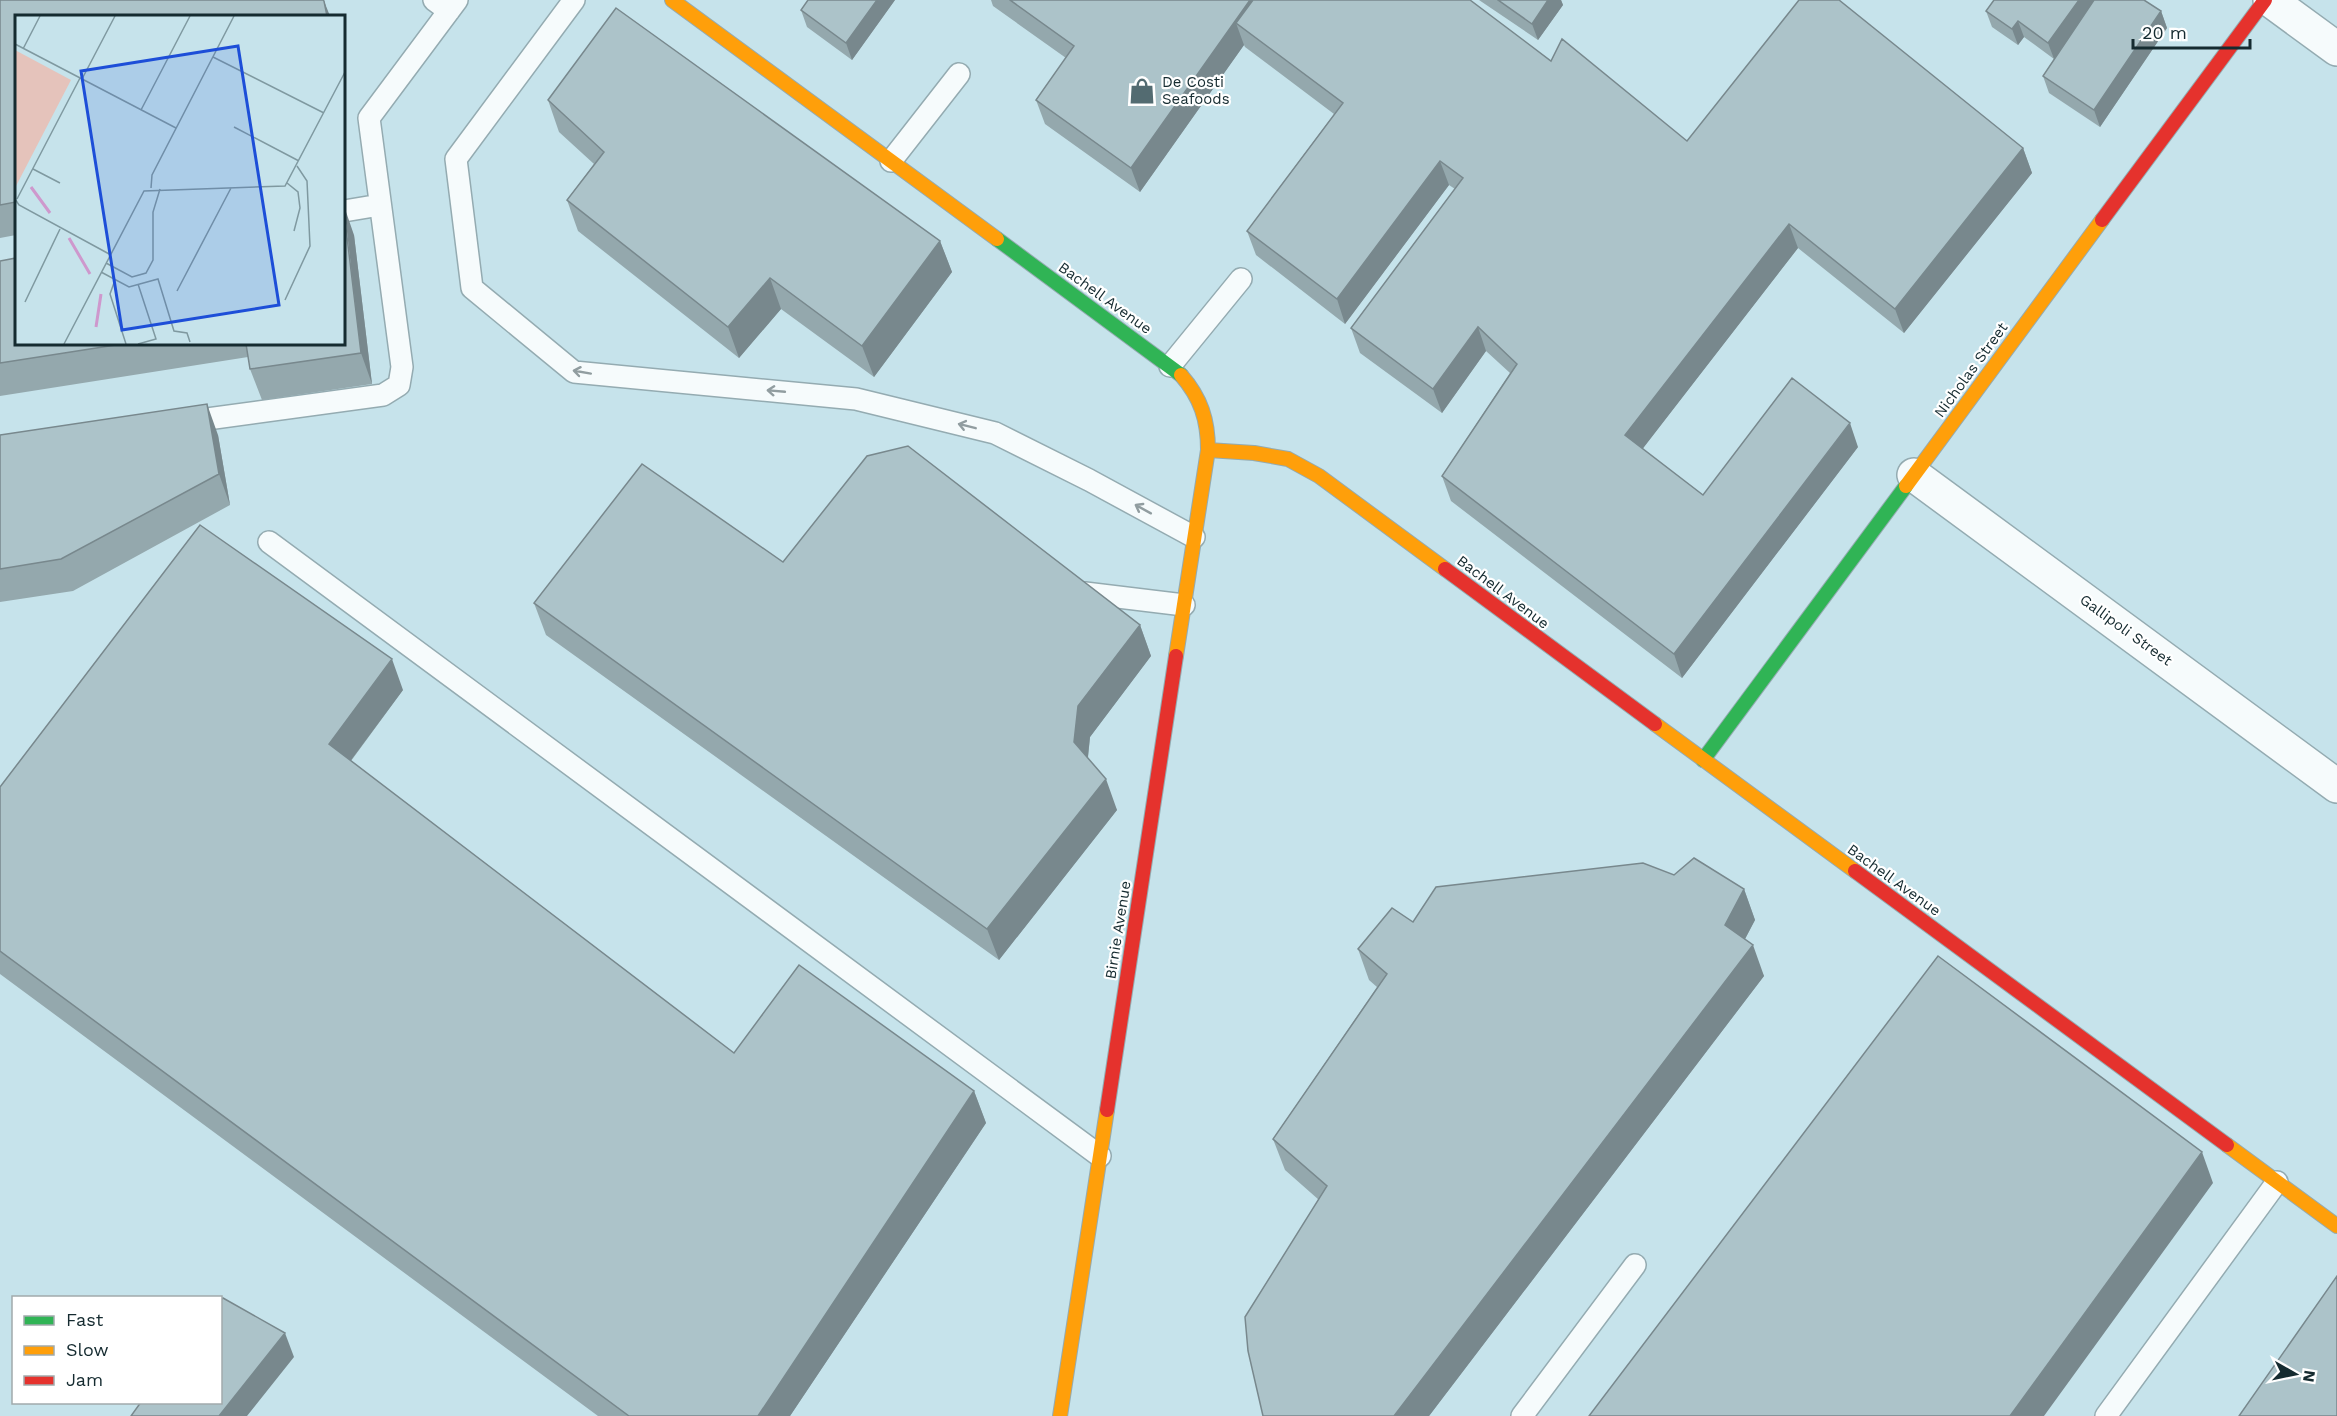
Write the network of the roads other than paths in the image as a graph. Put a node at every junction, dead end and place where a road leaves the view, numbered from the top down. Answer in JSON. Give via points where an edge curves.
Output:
{"nodes":[{"id":1,"x":574,"y":0,"type":"edge"},
{"id":2,"x":2265,"y":0,"type":"edge"},
{"id":3,"x":2270,"y":0,"type":"edge"},
{"id":4,"x":678,"y":2,"type":"edge"},
{"id":5,"x":447,"y":4,"type":"edge"},
{"id":6,"x":2337,"y":50,"type":"edge"},
{"id":7,"x":959,"y":74,"type":"dead end"},
{"id":8,"x":891,"y":161,"type":"junction"},
{"id":9,"x":380,"y":205,"type":"junction"},
{"id":10,"x":345,"y":211,"type":"edge"},
{"id":11,"x":1241,"y":279,"type":"dead end"},
{"id":12,"x":1170,"y":366,"type":"junction"},
{"id":13,"x":162,"y":425,"type":"edge"},
{"id":14,"x":1208,"y":450,"type":"junction"},
{"id":15,"x":1914,"y":475,"type":"junction"},
{"id":16,"x":1194,"y":537,"type":"junction"},
{"id":17,"x":269,"y":542,"type":"dead end"},
{"id":18,"x":1085,"y":593,"type":"edge"},
{"id":19,"x":1184,"y":605,"type":"junction"},
{"id":20,"x":1702,"y":760,"type":"junction"},
{"id":21,"x":2337,"y":786,"type":"edge"},
{"id":22,"x":1100,"y":1156,"type":"junction"},
{"id":23,"x":2277,"y":1182,"type":"junction"},
{"id":24,"x":2337,"y":1226,"type":"edge"},
{"id":25,"x":1635,"y":1264,"type":"dead end"},
{"id":26,"x":1060,"y":1416,"type":"edge"},
{"id":27,"x":1522,"y":1416,"type":"edge"},
{"id":28,"x":2106,"y":1416,"type":"edge"}],
"edges":[{"from":16,"to":1,"type":"lane","one_way":true,"via":[[995,433],[856,399],[574,372],[472,288],[456,159]]},
{"from":2,"to":15,"type":"street","name":"Nicholas Street"},
{"from":3,"to":6,"type":"street"},
{"from":4,"to":8,"type":"street","name":"Bachell Avenue"},
{"from":5,"to":9,"type":"lane","via":[[369,118]]},
{"from":7,"to":8,"type":"lane"},
{"from":8,"to":12,"type":"street","name":"Bachell Avenue"},
{"from":9,"to":10,"type":"lane"},
{"from":9,"to":13,"type":"lane","via":[[402,366],[399,385],[383,395]]},
{"from":11,"to":12,"type":"lane"},
{"from":12,"to":14,"type":"street","name":"Bachell Avenue","via":[[1195,390],[1204,409],[1209,429]]},
{"from":14,"to":16,"type":"street","name":"Birnie Avenue"},
{"from":14,"to":20,"type":"street","name":"Bachell Avenue","via":[[1288,459],[1319,476]]},
{"from":15,"to":20,"type":"street","name":"Nicholas Street"},
{"from":15,"to":21,"type":"street","name":"Gallipoli Street"},
{"from":16,"to":19,"type":"street","name":"Birnie Avenue"},
{"from":17,"to":22,"type":"lane"},
{"from":18,"to":19,"type":"lane"},
{"from":19,"to":22,"type":"street","name":"Birnie Avenue"},
{"from":20,"to":23,"type":"street","name":"Bachell Avenue"},
{"from":22,"to":26,"type":"street","name":"Birnie Avenue"},
{"from":23,"to":24,"type":"street","name":"Bachell Avenue"},
{"from":23,"to":28,"type":"lane"},
{"from":25,"to":27,"type":"lane"}]}
